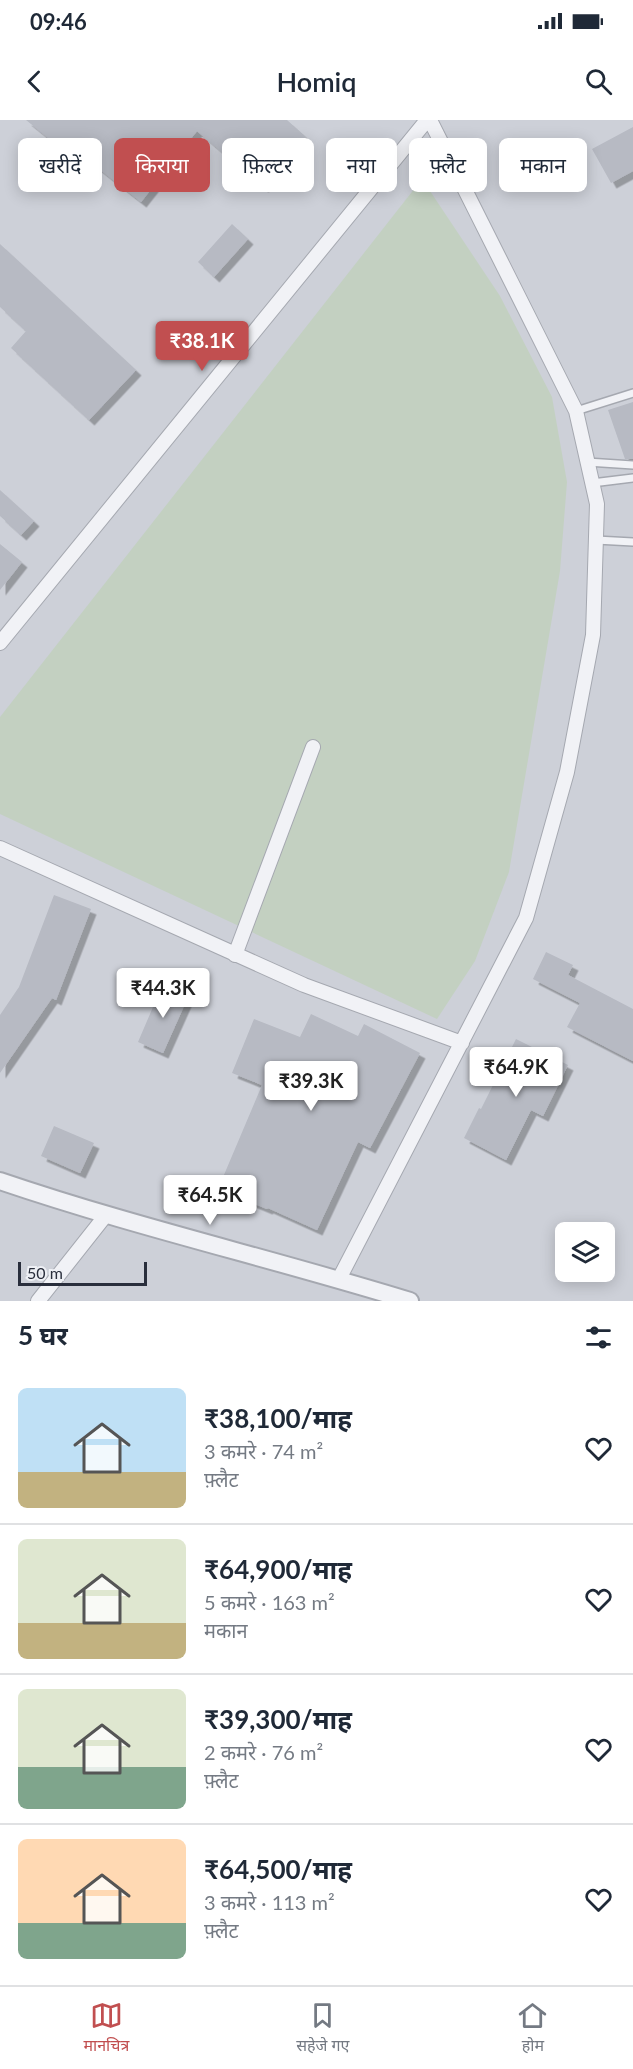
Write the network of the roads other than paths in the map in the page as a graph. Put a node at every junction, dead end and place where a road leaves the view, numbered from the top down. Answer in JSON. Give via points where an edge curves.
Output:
{"nodes":[{"id":1,"x":428,"y":120,"type":"edge"},
{"id":2,"x":633,"y":393,"type":"edge"},
{"id":3,"x":576,"y":411,"type":"junction"},
{"id":4,"x":587,"y":462,"type":"junction"},
{"id":5,"x":633,"y":465,"type":"edge"},
{"id":6,"x":633,"y":478,"type":"edge"},
{"id":7,"x":592,"y":483,"type":"junction"},
{"id":8,"x":596,"y":540,"type":"junction"},
{"id":9,"x":633,"y":542,"type":"edge"},
{"id":10,"x":0,"y":643,"type":"edge"},
{"id":11,"x":313,"y":747,"type":"dead end"},
{"id":12,"x":0,"y":848,"type":"edge"},
{"id":13,"x":235,"y":955,"type":"junction"},
{"id":14,"x":462,"y":1043,"type":"junction"},
{"id":15,"x":0,"y":1181,"type":"edge"},
{"id":16,"x":106,"y":1215,"type":"junction"},
{"id":17,"x":339,"y":1279,"type":"junction"},
{"id":18,"x":38,"y":1301,"type":"edge"},
{"id":19,"x":410,"y":1301,"type":"edge"}],
"edges":[{"from":1,"to":3,"type":"street"},
{"from":1,"to":10,"type":"street"},
{"from":2,"to":3,"type":"lane"},
{"from":3,"to":4,"type":"street"},
{"from":4,"to":5,"type":"lane"},
{"from":4,"to":7,"type":"street"},
{"from":6,"to":7,"type":"lane"},
{"from":7,"to":8,"type":"street","via":[[597,504]]},
{"from":8,"to":9,"type":"lane"},
{"from":8,"to":14,"type":"street","via":[[593,635],[567,772],[526,918]]},
{"from":11,"to":13,"type":"street"},
{"from":12,"to":13,"type":"street"},
{"from":13,"to":14,"type":"street","via":[[304,985]]},
{"from":14,"to":17,"type":"street"},
{"from":15,"to":16,"type":"street"},
{"from":16,"to":17,"type":"street"},
{"from":16,"to":18,"type":"street"},
{"from":17,"to":19,"type":"street"}]}
